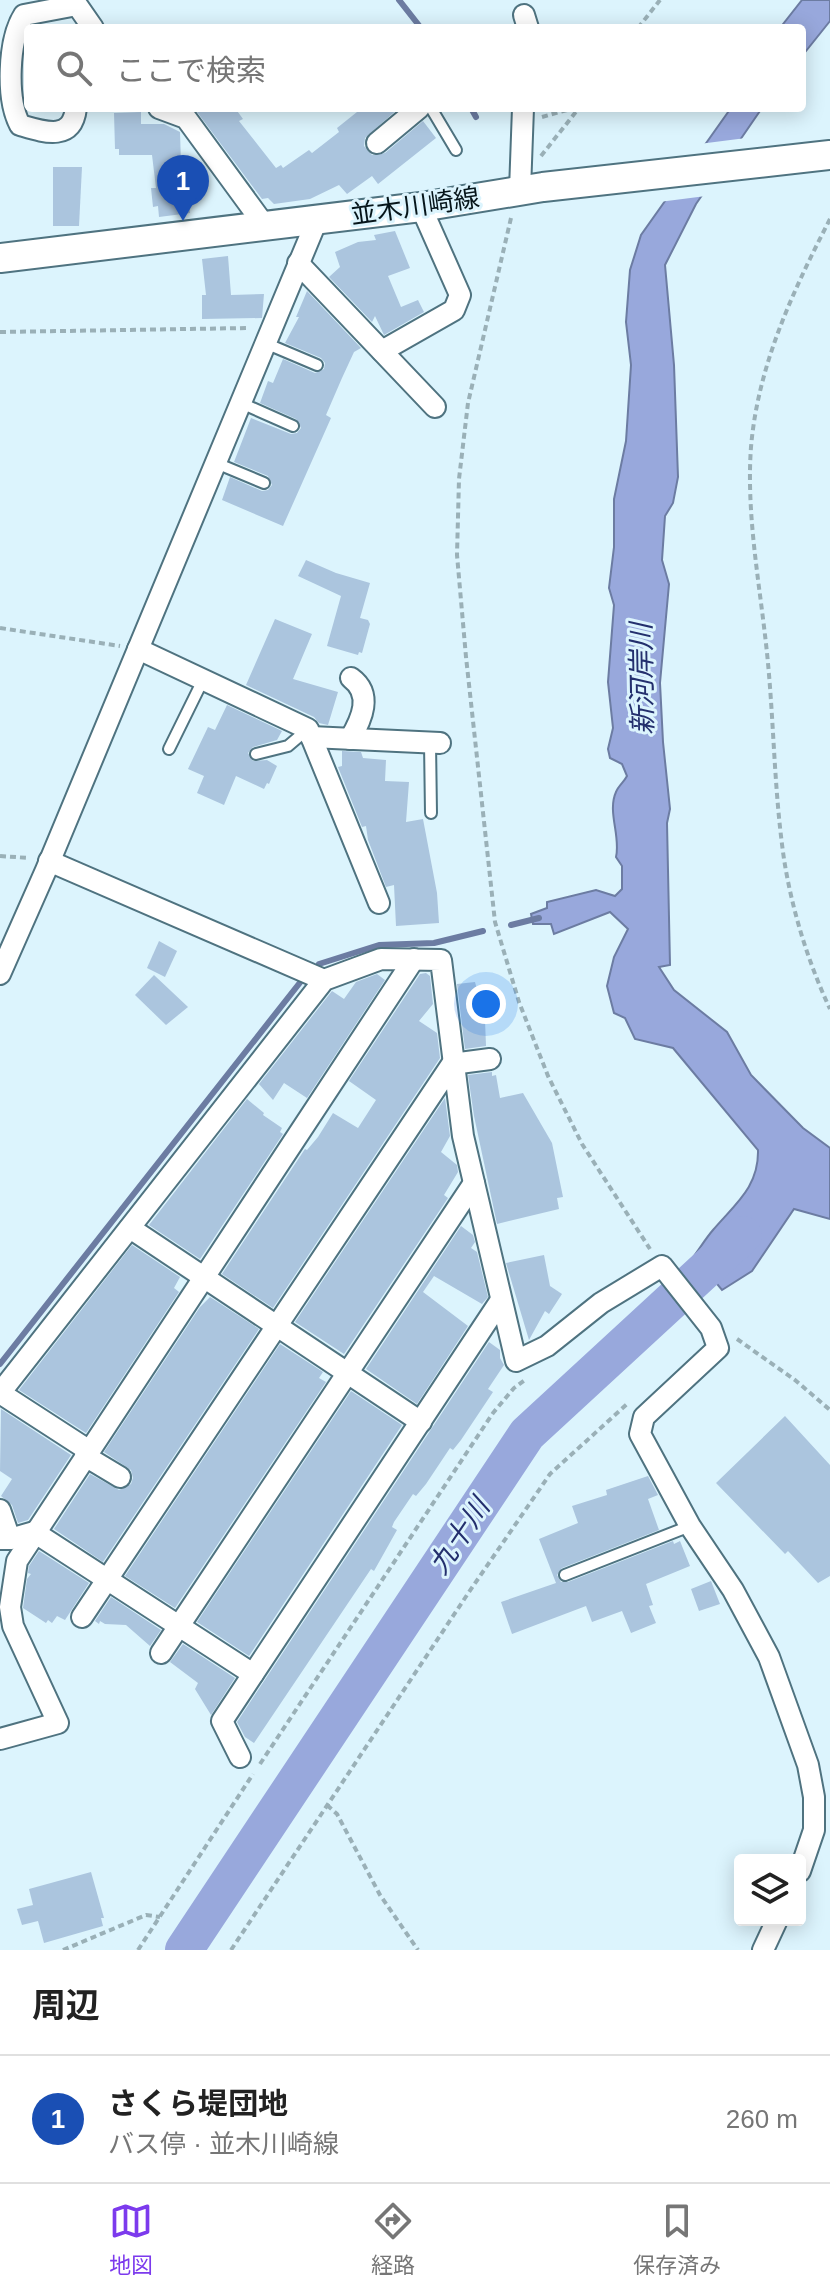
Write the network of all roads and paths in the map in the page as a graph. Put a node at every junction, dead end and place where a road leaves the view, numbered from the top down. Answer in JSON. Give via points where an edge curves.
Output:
{"nodes":[{"id":1,"x":660,"y":0,"type":"edge"},
{"id":2,"x":77,"y":3,"type":"edge"},
{"id":3,"x":90,"y":24,"type":"edge"},
{"id":4,"x":641,"y":24,"type":"edge"},
{"id":5,"x":75,"y":112,"type":"edge"},
{"id":6,"x":170,"y":112,"type":"edge"},
{"id":7,"x":414,"y":112,"type":"edge"},
{"id":8,"x":433,"y":112,"type":"edge"},
{"id":9,"x":530,"y":112,"type":"edge"},
{"id":10,"x":573,"y":112,"type":"edge"},
{"id":11,"x":377,"y":143,"type":"dead end"},
{"id":12,"x":456,"y":150,"type":"dead end"},
{"id":13,"x":830,"y":155,"type":"edge"},
{"id":14,"x":527,"y":188,"type":"junction"},
{"id":15,"x":421,"y":207,"type":"junction"},
{"id":16,"x":830,"y":219,"type":"edge"},
{"id":17,"x":317,"y":220,"type":"junction"},
{"id":18,"x":265,"y":226,"type":"junction"},
{"id":19,"x":0,"y":258,"type":"edge"},
{"id":20,"x":298,"y":263,"type":"junction"},
{"id":21,"x":0,"y":332,"type":"edge"},
{"id":22,"x":268,"y":335,"type":"junction"},
{"id":23,"x":382,"y":351,"type":"junction"},
{"id":24,"x":317,"y":365,"type":"dead end"},
{"id":25,"x":241,"y":403,"type":"junction"},
{"id":26,"x":435,"y":407,"type":"dead end"},
{"id":27,"x":293,"y":426,"type":"dead end"},
{"id":28,"x":216,"y":463,"type":"junction"},
{"id":29,"x":264,"y":483,"type":"dead end"},
{"id":30,"x":0,"y":628,"type":"edge"},
{"id":31,"x":138,"y":649,"type":"junction"},
{"id":32,"x":351,"y":678,"type":"dead end"},
{"id":33,"x":203,"y":680,"type":"junction"},
{"id":34,"x":310,"y":733,"type":"junction"},
{"id":35,"x":350,"y":739,"type":"junction"},
{"id":36,"x":435,"y":743,"type":"joint"},
{"id":37,"x":169,"y":749,"type":"dead end"},
{"id":38,"x":256,"y":754,"type":"dead end"},
{"id":39,"x":431,"y":813,"type":"dead end"},
{"id":40,"x":0,"y":856,"type":"edge"},
{"id":41,"x":49,"y":861,"type":"junction"},
{"id":42,"x":379,"y":903,"type":"dead end"},
{"id":43,"x":414,"y":959,"type":"junction"},
{"id":44,"x":0,"y":974,"type":"edge"},
{"id":45,"x":324,"y":980,"type":"junction"},
{"id":46,"x":830,"y":1009,"type":"edge"},
{"id":47,"x":490,"y":1059,"type":"dead end"},
{"id":48,"x":452,"y":1064,"type":"junction"},
{"id":49,"x":474,"y":1183,"type":"junction"},
{"id":50,"x":130,"y":1228,"type":"junction"},
{"id":51,"x":667,"y":1273,"type":"junction"},
{"id":52,"x":203,"y":1277,"type":"junction"},
{"id":53,"x":501,"y":1300,"type":"junction"},
{"id":54,"x":275,"y":1326,"type":"junction"},
{"id":55,"x":711,"y":1328,"type":"junction"},
{"id":56,"x":348,"y":1374,"type":"junction"},
{"id":57,"x":535,"y":1374,"type":"dead end"},
{"id":58,"x":0,"y":1393,"type":"edge"},
{"id":59,"x":631,"y":1401,"type":"dead end"},
{"id":60,"x":830,"y":1410,"type":"edge"},
{"id":61,"x":421,"y":1422,"type":"junction"},
{"id":62,"x":86,"y":1453,"type":"junction"},
{"id":63,"x":120,"y":1477,"type":"dead end"},
{"id":64,"x":0,"y":1510,"type":"edge"},
{"id":65,"x":690,"y":1526,"type":"junction"},
{"id":66,"x":34,"y":1532,"type":"junction"},
{"id":67,"x":5,"y":1539,"type":"edge"},
{"id":68,"x":565,"y":1575,"type":"dead end"},
{"id":69,"x":106,"y":1580,"type":"junction"},
{"id":70,"x":82,"y":1617,"type":"dead end"},
{"id":71,"x":178,"y":1626,"type":"junction"},
{"id":72,"x":161,"y":1653,"type":"dead end"},
{"id":73,"x":253,"y":1674,"type":"junction"},
{"id":74,"x":0,"y":1739,"type":"edge"},
{"id":75,"x":240,"y":1757,"type":"dead end"},
{"id":76,"x":327,"y":1805,"type":"junction"},
{"id":77,"x":806,"y":1854,"type":"edge"},
{"id":78,"x":160,"y":1917,"type":"junction"},
{"id":79,"x":774,"y":1926,"type":"edge"},
{"id":80,"x":63,"y":1950,"type":"edge"},
{"id":81,"x":138,"y":1950,"type":"edge"},
{"id":82,"x":231,"y":1950,"type":"edge"},
{"id":83,"x":418,"y":1950,"type":"edge"},
{"id":84,"x":763,"y":1950,"type":"edge"}],
"edges":[{"from":1,"to":4,"type":"path"},
{"from":2,"to":3,"type":"street"},
{"from":2,"to":5,"type":"street","via":[[24,15],[15,29],[12,56],[14,113],[20,125],[66,130]]},
{"from":6,"to":18,"type":"street","via":[[186,118]]},
{"from":7,"to":11,"type":"street"},
{"from":8,"to":12,"type":"lane"},
{"from":9,"to":14,"type":"street"},
{"from":10,"to":14,"type":"path"},
{"from":13,"to":14,"type":"main road","name":"並木川崎線"},
{"from":14,"to":15,"type":"main road","name":"並木川崎線"},
{"from":14,"to":51,"type":"path","via":[[468,403],[459,479],[457,555],[495,922],[548,1076],[582,1144]]},
{"from":15,"to":17,"type":"main road","name":"並木川崎線"},
{"from":15,"to":23,"type":"street","via":[[460,295],[454,310]]},
{"from":16,"to":46,"type":"path","via":[[775,339],[751,446],[751,502],[784,856],[814,975]]},
{"from":17,"to":18,"type":"main road","name":"並木川崎線"},
{"from":17,"to":20,"type":"street"},
{"from":18,"to":19,"type":"main road","name":"並木川崎線"},
{"from":20,"to":22,"type":"street"},
{"from":20,"to":23,"type":"street"},
{"from":21,"to":22,"type":"path"},
{"from":22,"to":24,"type":"lane"},
{"from":22,"to":25,"type":"street"},
{"from":23,"to":26,"type":"street"},
{"from":25,"to":27,"type":"lane"},
{"from":25,"to":28,"type":"street"},
{"from":28,"to":29,"type":"lane"},
{"from":28,"to":31,"type":"street"},
{"from":30,"to":31,"type":"path"},
{"from":31,"to":33,"type":"street"},
{"from":31,"to":41,"type":"street"},
{"from":32,"to":35,"type":"street","via":[[365,696]]},
{"from":33,"to":34,"type":"street"},
{"from":33,"to":37,"type":"lane"},
{"from":34,"to":35,"type":"street"},
{"from":34,"to":38,"type":"lane","via":[[288,746]]},
{"from":34,"to":42,"type":"street"},
{"from":35,"to":36,"type":"street"},
{"from":36,"to":39,"type":"lane"},
{"from":40,"to":41,"type":"path"},
{"from":41,"to":44,"type":"street"},
{"from":41,"to":45,"type":"street"},
{"from":43,"to":45,"type":"street","via":[[381,959]]},
{"from":43,"to":48,"type":"street","via":[[441,960]]},
{"from":43,"to":52,"type":"street"},
{"from":45,"to":50,"type":"street"},
{"from":47,"to":48,"type":"street"},
{"from":48,"to":49,"type":"street"},
{"from":48,"to":54,"type":"street"},
{"from":49,"to":53,"type":"street"},
{"from":49,"to":56,"type":"street"},
{"from":50,"to":52,"type":"street"},
{"from":50,"to":58,"type":"street"},
{"from":51,"to":53,"type":"street","via":[[601,1303],[547,1346],[516,1361]]},
{"from":51,"to":55,"type":"street"},
{"from":52,"to":54,"type":"street"},
{"from":52,"to":62,"type":"street"},
{"from":53,"to":61,"type":"street"},
{"from":54,"to":56,"type":"street"},
{"from":54,"to":69,"type":"street"},
{"from":55,"to":60,"type":"path","via":[[736,1338]]},
{"from":55,"to":65,"type":"street","via":[[718,1348],[640,1425]]},
{"from":56,"to":61,"type":"street"},
{"from":56,"to":71,"type":"street"},
{"from":57,"to":78,"type":"path","via":[[514,1388],[493,1413]]},
{"from":58,"to":62,"type":"street"},
{"from":59,"to":76,"type":"path","via":[[550,1474]]},
{"from":61,"to":73,"type":"street"},
{"from":62,"to":63,"type":"street"},
{"from":62,"to":66,"type":"street"},
{"from":64,"to":67,"type":"street"},
{"from":65,"to":68,"type":"lane"},
{"from":65,"to":77,"type":"street","via":[[769,1657],[808,1765],[814,1830]]},
{"from":66,"to":67,"type":"street"},
{"from":66,"to":69,"type":"street"},
{"from":66,"to":74,"type":"street","via":[[17,1561],[10,1607],[13,1626],[58,1723]]},
{"from":69,"to":70,"type":"street"},
{"from":69,"to":71,"type":"street"},
{"from":71,"to":72,"type":"street"},
{"from":71,"to":73,"type":"street"},
{"from":73,"to":75,"type":"street","via":[[222,1721]]},
{"from":76,"to":82,"type":"path"},
{"from":76,"to":83,"type":"path"},
{"from":78,"to":80,"type":"path","via":[[146,1915]]},
{"from":78,"to":81,"type":"path"},
{"from":79,"to":84,"type":"street"}]}
